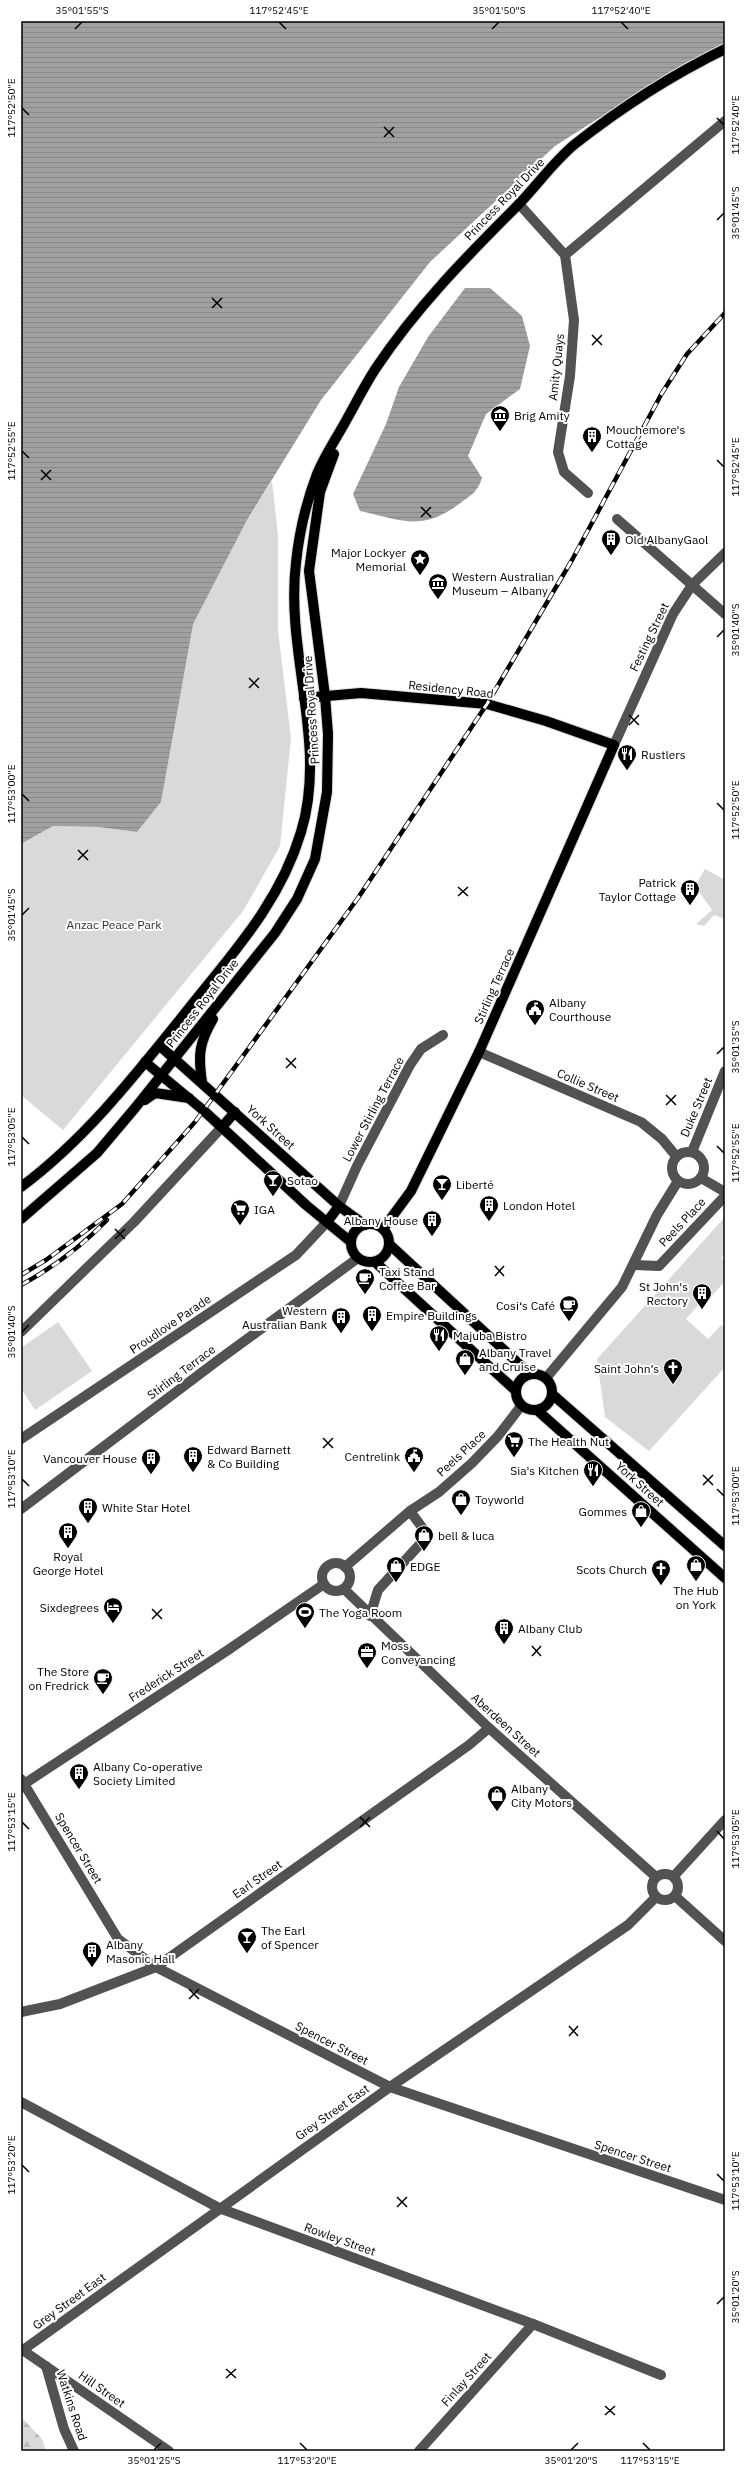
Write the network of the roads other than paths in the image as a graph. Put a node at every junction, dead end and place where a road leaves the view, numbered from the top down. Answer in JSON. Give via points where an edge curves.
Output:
{"nodes":[{"id":1,"x":725,"y":48,"type":"edge"},
{"id":2,"x":725,"y":121,"type":"edge"},
{"id":3,"x":519,"y":204,"type":"junction"},
{"id":4,"x":566,"y":255,"type":"junction"},
{"id":5,"x":348,"y":417,"type":"junction"},
{"id":6,"x":588,"y":493,"type":"dead end"},
{"id":7,"x":617,"y":519,"type":"dead end"},
{"id":8,"x":725,"y":553,"type":"edge"},
{"id":9,"x":692,"y":585,"type":"junction"},
{"id":10,"x":725,"y":614,"type":"edge"},
{"id":11,"x":326,"y":696,"type":"junction"},
{"id":12,"x":304,"y":698,"type":"junction"},
{"id":13,"x":614,"y":745,"type":"junction"},
{"id":14,"x":257,"y":955,"type":"junction"},
{"id":15,"x":443,"y":1035,"type":"dead end"},
{"id":16,"x":160,"y":1046,"type":"junction"},
{"id":17,"x":479,"y":1052,"type":"junction"},
{"id":18,"x":176,"y":1058,"type":"junction"},
{"id":19,"x":145,"y":1062,"type":"junction"},
{"id":20,"x":725,"y":1071,"type":"edge"},
{"id":21,"x":161,"y":1076,"type":"junction"},
{"id":22,"x":202,"y":1082,"type":"junction"},
{"id":23,"x":189,"y":1098,"type":"junction"},
{"id":24,"x":135,"y":1108,"type":"junction"},
{"id":25,"x":235,"y":1112,"type":"junction"},
{"id":26,"x":222,"y":1127,"type":"junction"},
{"id":27,"x":692,"y":1152,"type":"junction"},
{"id":28,"x":676,"y":1156,"type":"junction"},
{"id":29,"x":701,"y":1178,"type":"junction"},
{"id":30,"x":678,"y":1181,"type":"junction"},
{"id":31,"x":21,"y":1187,"type":"edge"},
{"id":32,"x":725,"y":1192,"type":"edge"},
{"id":33,"x":725,"y":1196,"type":"edge"},
{"id":34,"x":339,"y":1206,"type":"junction"},
{"id":35,"x":21,"y":1219,"type":"edge"},
{"id":36,"x":327,"y":1222,"type":"junction"},
{"id":37,"x":365,"y":1225,"type":"junction"},
{"id":38,"x":383,"y":1229,"type":"junction"},
{"id":39,"x":351,"y":1242,"type":"junction"},
{"id":40,"x":390,"y":1245,"type":"junction"},
{"id":41,"x":358,"y":1258,"type":"junction"},
{"id":42,"x":375,"y":1262,"type":"junction"},
{"id":43,"x":635,"y":1265,"type":"junction"},
{"id":44,"x":21,"y":1332,"type":"edge"},
{"id":45,"x":530,"y":1374,"type":"junction"},
{"id":46,"x":546,"y":1378,"type":"junction"},
{"id":47,"x":516,"y":1390,"type":"junction"},
{"id":48,"x":552,"y":1394,"type":"junction"},
{"id":49,"x":521,"y":1406,"type":"junction"},
{"id":50,"x":537,"y":1410,"type":"junction"},
{"id":51,"x":21,"y":1439,"type":"edge"},
{"id":52,"x":21,"y":1509,"type":"edge"},
{"id":53,"x":410,"y":1511,"type":"junction"},
{"id":54,"x":725,"y":1546,"type":"edge"},
{"id":55,"x":345,"y":1567,"type":"junction"},
{"id":56,"x":725,"y":1578,"type":"edge"},
{"id":57,"x":324,"y":1584,"type":"junction"},
{"id":58,"x":344,"y":1589,"type":"junction"},
{"id":59,"x":370,"y":1616,"type":"junction"},
{"id":60,"x":489,"y":1728,"type":"junction"},
{"id":61,"x":22,"y":1783,"type":"edge"},
{"id":62,"x":725,"y":1820,"type":"edge"},
{"id":63,"x":674,"y":1876,"type":"junction"},
{"id":64,"x":656,"y":1877,"type":"junction"},
{"id":65,"x":675,"y":1896,"type":"junction"},
{"id":66,"x":656,"y":1897,"type":"junction"},
{"id":67,"x":725,"y":1941,"type":"edge"},
{"id":68,"x":156,"y":1967,"type":"junction"},
{"id":69,"x":21,"y":2012,"type":"edge"},
{"id":70,"x":390,"y":2087,"type":"junction"},
{"id":71,"x":21,"y":2102,"type":"edge"},
{"id":72,"x":725,"y":2200,"type":"edge"},
{"id":73,"x":219,"y":2208,"type":"junction"},
{"id":74,"x":533,"y":2324,"type":"junction"},
{"id":75,"x":22,"y":2350,"type":"edge"},
{"id":76,"x":46,"y":2366,"type":"junction"},
{"id":77,"x":661,"y":2375,"type":"dead end"},
{"id":78,"x":74,"y":2451,"type":"edge"},
{"id":79,"x":169,"y":2451,"type":"edge"},
{"id":80,"x":419,"y":2451,"type":"edge"}],
"edges":[{"from":1,"to":3,"type":"main road","name":"Princess Royal Drive","via":[[688,67],[628,105],[571,147]]},
{"from":2,"to":4,"type":"street"},
{"from":3,"to":4,"type":"street"},
{"from":3,"to":5,"type":"main road","name":"Princess Royal Drive","via":[[479,242],[415,315],[375,369]]},
{"from":4,"to":6,"type":"street","name":"Amity Quays","via":[[574,320],[570,376],[558,452],[564,472]]},
{"from":5,"to":11,"type":"main road","name":"Princess Royal Drive","via":[[320,492],[309,571]]},
{"from":5,"to":12,"type":"main road","name":"Princess Royal Drive","via":[[318,471],[302,521],[295,567],[294,610]]},
{"from":7,"to":9,"type":"street"},
{"from":8,"to":9,"type":"street","name":"Festing Street"},
{"from":9,"to":10,"type":"street"},
{"from":9,"to":13,"type":"street","name":"Festing Street","via":[[673,614]]},
{"from":11,"to":12,"type":"main road","name":"Residency Road"},
{"from":11,"to":13,"type":"main road","name":"Residency Road","via":[[361,693],[487,704]]},
{"from":11,"to":14,"type":"main road","name":"Princess Royal Drive","via":[[327,792],[314,859],[297,899]]},
{"from":12,"to":16,"type":"main road","name":"Princess Royal Drive","via":[[311,768],[309,804],[290,863],[263,915]]},
{"from":13,"to":17,"type":"main road","name":"Stirling Terrace"},
{"from":14,"to":18,"type":"main road","name":"Princess Royal Drive"},
{"from":14,"to":22,"type":"main road","via":[[215,1015],[202,1039],[199,1061]]},
{"from":15,"to":34,"type":"street","name":"Lower Stirling Terrace","via":[[421,1049],[410,1065]]},
{"from":16,"to":18,"type":"main road","name":"York Street"},
{"from":16,"to":19,"type":"main road","name":"Princess Royal Drive"},
{"from":17,"to":28,"type":"street","name":"Collie Street","via":[[641,1122],[662,1139]]},
{"from":17,"to":38,"type":"main road","name":"Stirling Terrace","via":[[411,1191]]},
{"from":18,"to":21,"type":"main road","name":"Princess Royal Drive"},
{"from":18,"to":22,"type":"main road","name":"York Street"},
{"from":19,"to":21,"type":"main road"},
{"from":19,"to":31,"type":"main road","name":"Princess Royal Drive","via":[[79,1138]]},
{"from":20,"to":27,"type":"street","name":"Duke Street"},
{"from":21,"to":23,"type":"main road"},
{"from":21,"to":24,"type":"main road","name":"Princess Royal Drive"},
{"from":22,"to":25,"type":"main road","name":"York Street"},
{"from":23,"to":24,"type":"main road","via":[[154,1093]]},
{"from":23,"to":26,"type":"main road"},
{"from":24,"to":35,"type":"main road","name":"Princess Royal Drive","via":[[96,1153]]},
{"from":25,"to":26,"type":"main road"},
{"from":25,"to":34,"type":"main road","name":"York Street"},
{"from":26,"to":36,"type":"main road"},
{"from":26,"to":44,"type":"street","via":[[134,1222]]},
{"from":27,"to":28,"type":"street"},
{"from":27,"to":29,"type":"street","via":[[704,1163]]},
{"from":28,"to":30,"type":"street","via":[[672,1172]]},
{"from":29,"to":30,"type":"street","via":[[692,1184]]},
{"from":29,"to":32,"type":"street"},
{"from":30,"to":43,"type":"street","name":"Peels Place","via":[[657,1215]]},
{"from":33,"to":43,"type":"street","name":"Peels Place","via":[[659,1266]]},
{"from":34,"to":36,"type":"main road"},
{"from":34,"to":37,"type":"main road","name":"York Street"},
{"from":36,"to":39,"type":"main road"},
{"from":36,"to":51,"type":"street","name":"Proudlove Parade","via":[[296,1255]]},
{"from":37,"to":38,"type":"main road"},
{"from":37,"to":39,"type":"main road","via":[[355,1231]]},
{"from":38,"to":40,"type":"main road","via":[[387,1233]]},
{"from":39,"to":41,"type":"main road","via":[[354,1254]]},
{"from":40,"to":42,"type":"main road","via":[[385,1256]]},
{"from":40,"to":45,"type":"main road"},
{"from":41,"to":42,"type":"main road","via":[[369,1263]]},
{"from":41,"to":52,"type":"street","name":"Stirling Terrace"},
{"from":42,"to":47,"type":"main road"},
{"from":43,"to":46,"type":"street","name":"Peels Place","via":[[612,1301]]},
{"from":45,"to":46,"type":"main road"},
{"from":45,"to":47,"type":"main road","via":[[520,1380]]},
{"from":46,"to":48,"type":"main road"},
{"from":47,"to":49,"type":"main road"},
{"from":48,"to":50,"type":"main road","via":[[547,1404]]},
{"from":48,"to":54,"type":"main road","name":"York Street"},
{"from":49,"to":50,"type":"main road"},
{"from":49,"to":53,"type":"street","name":"Peels Place","via":[[498,1436],[472,1463],[438,1492]]},
{"from":50,"to":56,"type":"main road","name":"York Street"},
{"from":53,"to":55,"type":"street","name":"Peels Place"},
{"from":53,"to":59,"type":"street","via":[[424,1530],[422,1542],[378,1590]]},
{"from":55,"to":57,"type":"street","via":[[336,1564],[328,1566],[323,1574]]},
{"from":55,"to":58,"type":"street","via":[[350,1578]]},
{"from":57,"to":58,"type":"street","via":[[335,1591]]},
{"from":57,"to":61,"type":"street","name":"Frederick Street"},
{"from":58,"to":59,"type":"street","name":"Aberdeen Street"},
{"from":59,"to":60,"type":"street","name":"Aberdeen Street"},
{"from":60,"to":64,"type":"street","name":"Aberdeen Street"},
{"from":60,"to":68,"type":"street","name":"Earl Street","via":[[469,1745]]},
{"from":61,"to":68,"type":"street","name":"Spencer Street","via":[[118,1939]]},
{"from":62,"to":63,"type":"street"},
{"from":63,"to":64,"type":"street","via":[[664,1873]]},
{"from":63,"to":65,"type":"street","via":[[679,1888]]},
{"from":64,"to":66,"type":"street","via":[[652,1885]]},
{"from":65,"to":66,"type":"street","via":[[664,1900]]},
{"from":65,"to":67,"type":"street"},
{"from":66,"to":70,"type":"street","name":"Grey Street East","via":[[628,1925]]},
{"from":68,"to":69,"type":"street","name":"Earl Street","via":[[60,2004]]},
{"from":68,"to":70,"type":"street","name":"Spencer Street"},
{"from":70,"to":72,"type":"street","name":"Spencer Street"},
{"from":70,"to":73,"type":"street","name":"Grey Street East"},
{"from":71,"to":73,"type":"street","name":"Rowley Street"},
{"from":73,"to":74,"type":"street","name":"Rowley Street"},
{"from":73,"to":75,"type":"street","name":"Grey Street East"},
{"from":74,"to":77,"type":"street","name":"Rowley Street"},
{"from":74,"to":80,"type":"street","name":"Finlay Street"},
{"from":75,"to":76,"type":"street","name":"Hill Street"},
{"from":76,"to":78,"type":"street","name":"Watkins Road","via":[[64,2429]]},
{"from":76,"to":79,"type":"street","name":"Hill Street"}]}
